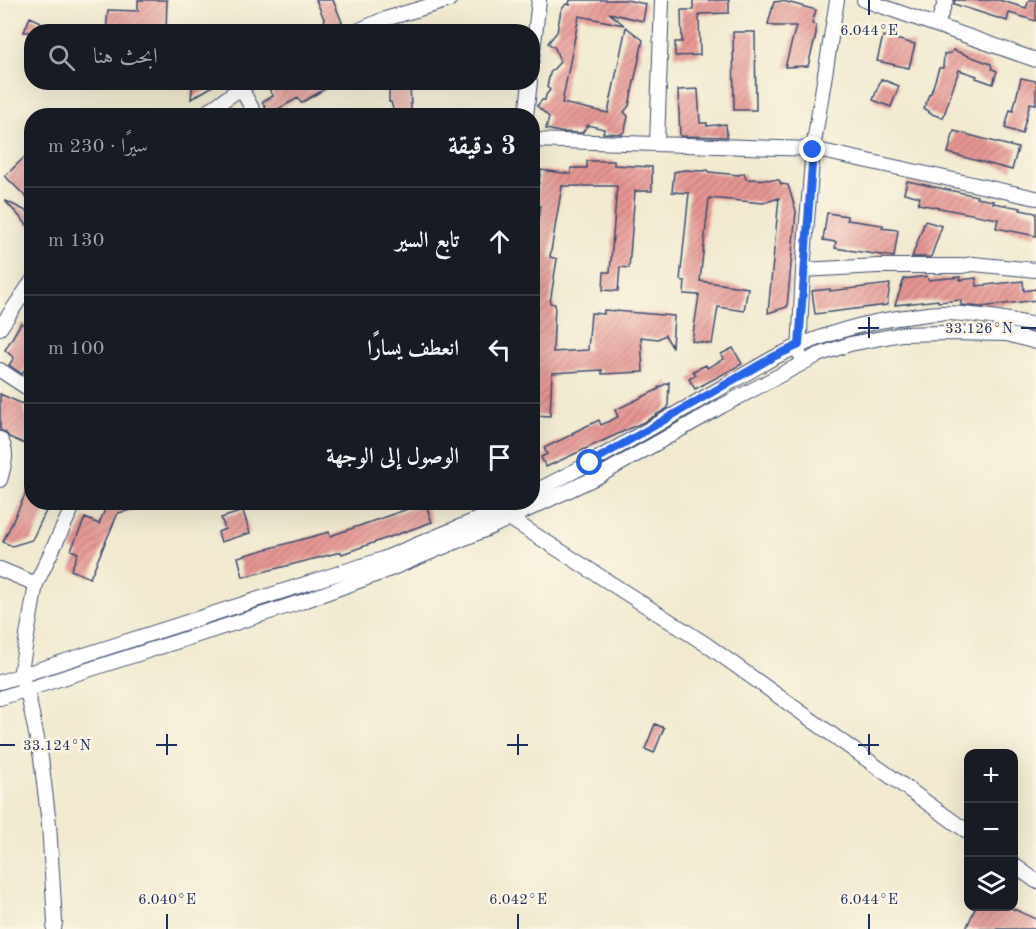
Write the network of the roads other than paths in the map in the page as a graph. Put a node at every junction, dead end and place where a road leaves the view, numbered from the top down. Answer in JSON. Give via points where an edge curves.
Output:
{"nodes":[{"id":1,"x":449,"y":0,"type":"edge"},
{"id":2,"x":540,"y":0,"type":"edge"},
{"id":3,"x":663,"y":0,"type":"edge"},
{"id":4,"x":837,"y":0,"type":"edge"},
{"id":5,"x":864,"y":0,"type":"edge"},
{"id":6,"x":946,"y":0,"type":"edge"},
{"id":7,"x":373,"y":24,"type":"edge"},
{"id":8,"x":537,"y":24,"type":"edge"},
{"id":9,"x":937,"y":26,"type":"junction"},
{"id":10,"x":1036,"y":60,"type":"edge"},
{"id":11,"x":239,"y":90,"type":"edge"},
{"id":12,"x":248,"y":90,"type":"edge"},
{"id":13,"x":529,"y":90,"type":"edge"},
{"id":14,"x":213,"y":108,"type":"edge"},
{"id":15,"x":253,"y":108,"type":"edge"},
{"id":16,"x":527,"y":108,"type":"edge"},
{"id":17,"x":540,"y":140,"type":"edge"},
{"id":18,"x":657,"y":144,"type":"junction"},
{"id":19,"x":813,"y":150,"type":"junction"},
{"id":20,"x":1036,"y":198,"type":"edge"},
{"id":21,"x":803,"y":270,"type":"junction"},
{"id":22,"x":1036,"y":270,"type":"edge"},
{"id":23,"x":24,"y":293,"type":"edge"},
{"id":24,"x":1036,"y":325,"type":"edge"},
{"id":25,"x":0,"y":328,"type":"edge"},
{"id":26,"x":1036,"y":342,"type":"edge"},
{"id":27,"x":799,"y":345,"type":"junction"},
{"id":28,"x":800,"y":364,"type":"junction"},
{"id":29,"x":0,"y":370,"type":"edge"},
{"id":30,"x":24,"y":386,"type":"edge"},
{"id":31,"x":0,"y":439,"type":"edge"},
{"id":32,"x":0,"y":480,"type":"edge"},
{"id":33,"x":540,"y":489,"type":"edge"},
{"id":34,"x":540,"y":504,"type":"edge"},
{"id":35,"x":71,"y":510,"type":"edge"},
{"id":36,"x":491,"y":510,"type":"edge"},
{"id":37,"x":499,"y":510,"type":"edge"},
{"id":38,"x":526,"y":510,"type":"edge"},
{"id":39,"x":495,"y":512,"type":"junction"},
{"id":40,"x":509,"y":518,"type":"junction"},
{"id":41,"x":0,"y":569,"type":"edge"},
{"id":42,"x":36,"y":584,"type":"junction"},
{"id":43,"x":20,"y":676,"type":"junction"},
{"id":44,"x":0,"y":682,"type":"edge"},
{"id":45,"x":27,"y":690,"type":"junction"},
{"id":46,"x":0,"y":698,"type":"edge"},
{"id":47,"x":964,"y":828,"type":"edge"},
{"id":48,"x":1018,"y":868,"type":"edge"},
{"id":49,"x":1036,"y":881,"type":"edge"},
{"id":50,"x":54,"y":929,"type":"edge"}],
"edges":[{"from":1,"to":7,"type":"street"},
{"from":2,"to":8,"type":"street"},
{"from":3,"to":18,"type":"street"},
{"from":4,"to":19,"type":"street"},
{"from":5,"to":9,"type":"street"},
{"from":6,"to":9,"type":"street"},
{"from":9,"to":10,"type":"street"},
{"from":11,"to":14,"type":"street"},
{"from":12,"to":15,"type":"street"},
{"from":13,"to":16,"type":"street"},
{"from":17,"to":18,"type":"street"},
{"from":18,"to":19,"type":"street"},
{"from":19,"to":20,"type":"street"},
{"from":19,"to":21,"type":"street"},
{"from":21,"to":22,"type":"street","via":[[973,264]]},
{"from":21,"to":27,"type":"street"},
{"from":23,"to":25,"type":"street"},
{"from":24,"to":27,"type":"street","via":[[940,313],[894,318]]},
{"from":26,"to":28,"type":"street","via":[[1007,334],[902,334],[850,344]]},
{"from":27,"to":28,"type":"street"},
{"from":27,"to":33,"type":"street"},
{"from":28,"to":34,"type":"street","via":[[597,477]]},
{"from":29,"to":30,"type":"street"},
{"from":31,"to":32,"type":"street","via":[[5,445],[5,462]]},
{"from":35,"to":42,"type":"street"},
{"from":36,"to":39,"type":"street"},
{"from":37,"to":39,"type":"street"},
{"from":38,"to":40,"type":"street"},
{"from":39,"to":40,"type":"street"},
{"from":39,"to":43,"type":"street","via":[[383,559]]},
{"from":40,"to":45,"type":"street","via":[[301,602]]},
{"from":40,"to":47,"type":"street","via":[[707,645]]},
{"from":41,"to":42,"type":"street"},
{"from":42,"to":43,"type":"street"},
{"from":43,"to":44,"type":"street"},
{"from":43,"to":45,"type":"street"},
{"from":45,"to":46,"type":"street"},
{"from":45,"to":50,"type":"street","via":[[49,824]]},
{"from":48,"to":49,"type":"street"}]}
